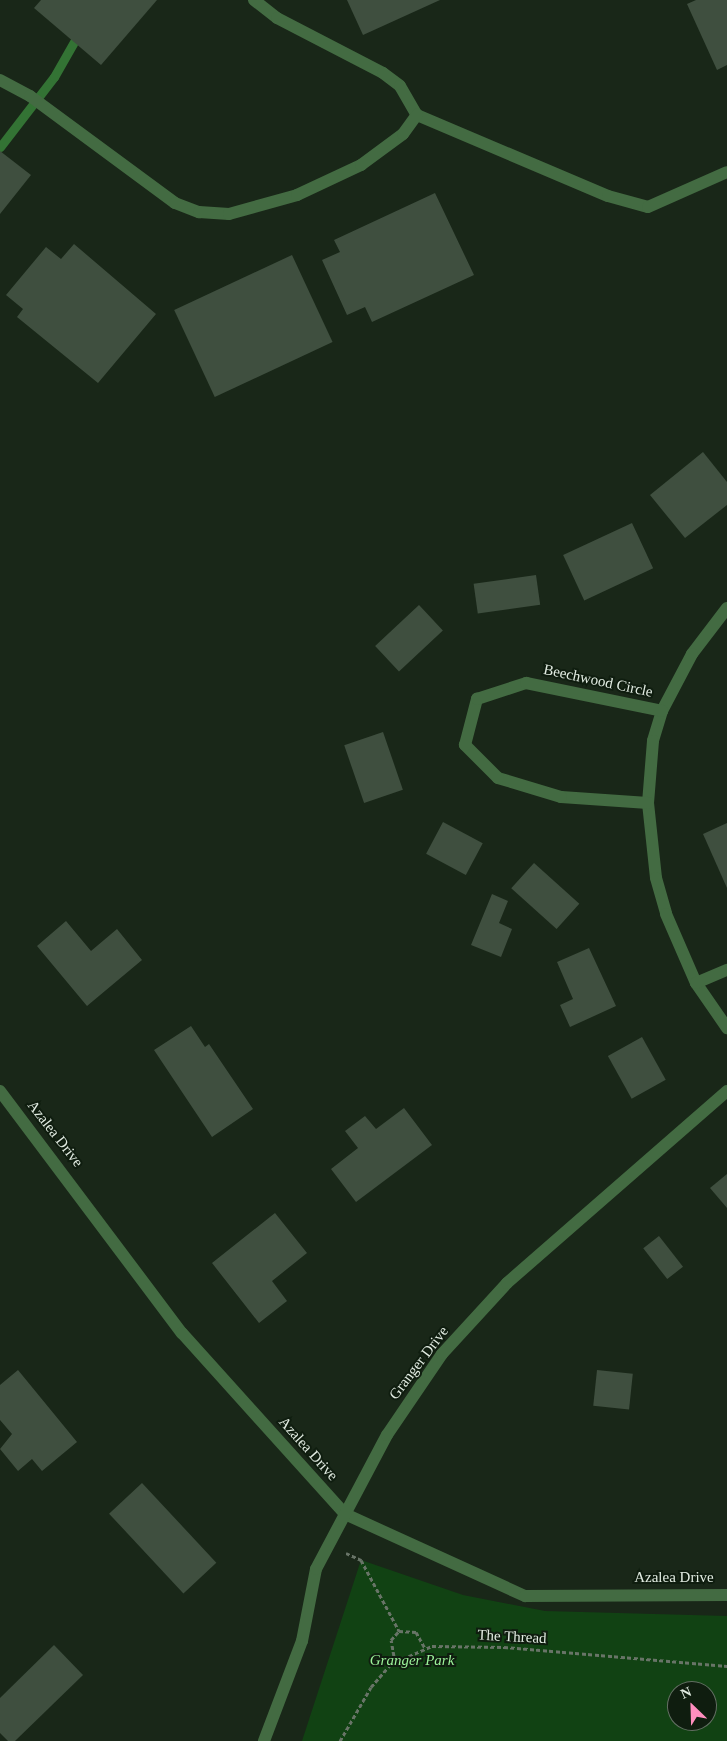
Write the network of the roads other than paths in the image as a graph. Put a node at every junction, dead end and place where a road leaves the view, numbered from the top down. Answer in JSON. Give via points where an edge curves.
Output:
{"nodes":[{"id":1,"x":254,"y":0,"type":"edge"},
{"id":2,"x":0,"y":80,"type":"edge"},
{"id":3,"x":417,"y":115,"type":"junction"},
{"id":4,"x":727,"y":172,"type":"edge"},
{"id":5,"x":727,"y":608,"type":"edge"},
{"id":6,"x":662,"y":711,"type":"junction"},
{"id":7,"x":648,"y":803,"type":"junction"},
{"id":8,"x":727,"y":970,"type":"edge"},
{"id":9,"x":696,"y":983,"type":"junction"},
{"id":10,"x":727,"y":1028,"type":"edge"},
{"id":11,"x":0,"y":1091,"type":"edge"},
{"id":12,"x":727,"y":1091,"type":"edge"},
{"id":13,"x":345,"y":1514,"type":"junction"},
{"id":14,"x":727,"y":1595,"type":"edge"},
{"id":15,"x":264,"y":1741,"type":"edge"}],
"edges":[{"from":1,"to":3,"type":"street","via":[[277,18],[383,74],[400,86]]},
{"from":2,"to":3,"type":"street","via":[[30,96],[175,202],[199,212],[229,214],[297,195],[368,160],[403,134]]},
{"from":3,"to":4,"type":"street","via":[[473,135],[535,168],[648,207]]},
{"from":5,"to":6,"type":"street","name":"Beechwood Circle","via":[[692,654]]},
{"from":6,"to":7,"type":"street","name":"Beechwood Circle","via":[[653,741]]},
{"from":6,"to":7,"type":"street","name":"Beechwood Circle","via":[[526,683],[477,700],[465,745],[498,778],[561,797]]},
{"from":7,"to":9,"type":"street","name":"Beechwood Circle","via":[[656,878],[679,950]]},
{"from":8,"to":9,"type":"street"},
{"from":9,"to":10,"type":"street","name":"Beechwood Circle"},
{"from":11,"to":13,"type":"street","name":"Azalea Drive","via":[[182,1333]]},
{"from":12,"to":13,"type":"street","name":"Granger Drive","via":[[507,1283],[442,1354],[387,1435]]},
{"from":13,"to":14,"type":"street","name":"Azalea Drive","via":[[525,1596]]},
{"from":13,"to":15,"type":"street","name":"Granger Drive","via":[[316,1569],[302,1641]]}]}
